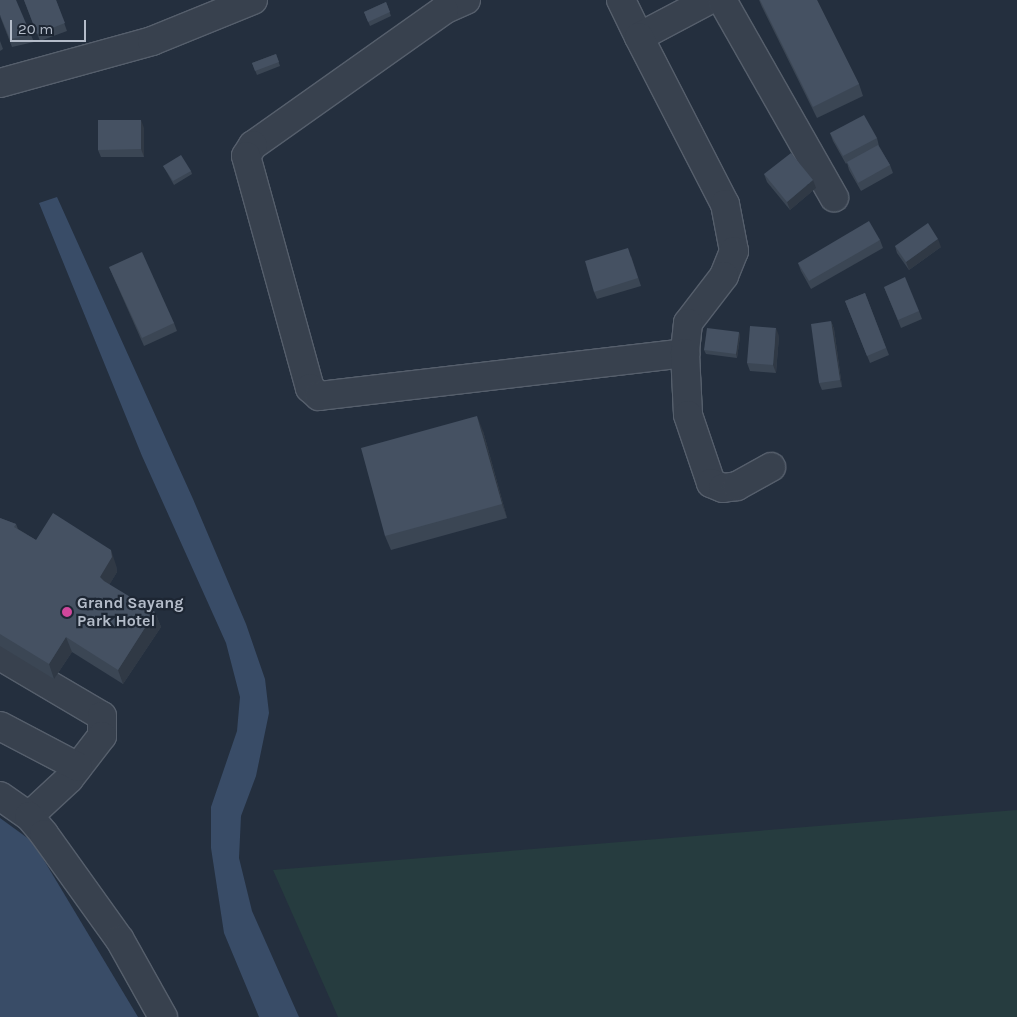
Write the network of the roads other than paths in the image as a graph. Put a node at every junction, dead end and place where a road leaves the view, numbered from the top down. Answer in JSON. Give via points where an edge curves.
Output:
{"nodes":[{"id":1,"x":253,"y":0,"type":"edge"},
{"id":2,"x":466,"y":0,"type":"edge"},
{"id":3,"x":621,"y":0,"type":"edge"},
{"id":4,"x":709,"y":0,"type":"edge"},
{"id":5,"x":722,"y":0,"type":"edge"},
{"id":6,"x":639,"y":37,"type":"junction"},
{"id":7,"x":0,"y":83,"type":"edge"},
{"id":8,"x":834,"y":197,"type":"dead end"},
{"id":9,"x":686,"y":353,"type":"junction"},
{"id":10,"x":771,"y":467,"type":"dead end"},
{"id":11,"x":0,"y":656,"type":"edge"},
{"id":12,"x":0,"y":726,"type":"edge"},
{"id":13,"x":78,"y":767,"type":"junction"},
{"id":14,"x":0,"y":796,"type":"edge"},
{"id":15,"x":28,"y":816,"type":"junction"},
{"id":16,"x":164,"y":1017,"type":"edge"}],
"edges":[{"from":1,"to":7,"type":"street","via":[[152,41]]},
{"from":2,"to":9,"type":"street","via":[[444,10],[253,145],[246,156],[310,388],[319,396]]},
{"from":3,"to":6,"type":"street"},
{"from":4,"to":6,"type":"street"},
{"from":5,"to":8,"type":"street"},
{"from":6,"to":9,"type":"street","via":[[725,204],[734,251],[724,276],[688,323]]},
{"from":9,"to":10,"type":"street","via":[[688,415],[711,483],[723,488],[737,486]]},
{"from":11,"to":13,"type":"street","via":[[102,716],[102,736]]},
{"from":12,"to":13,"type":"street"},
{"from":13,"to":15,"type":"street"},
{"from":14,"to":15,"type":"street"},
{"from":15,"to":16,"type":"street","via":[[120,940]]}]}
